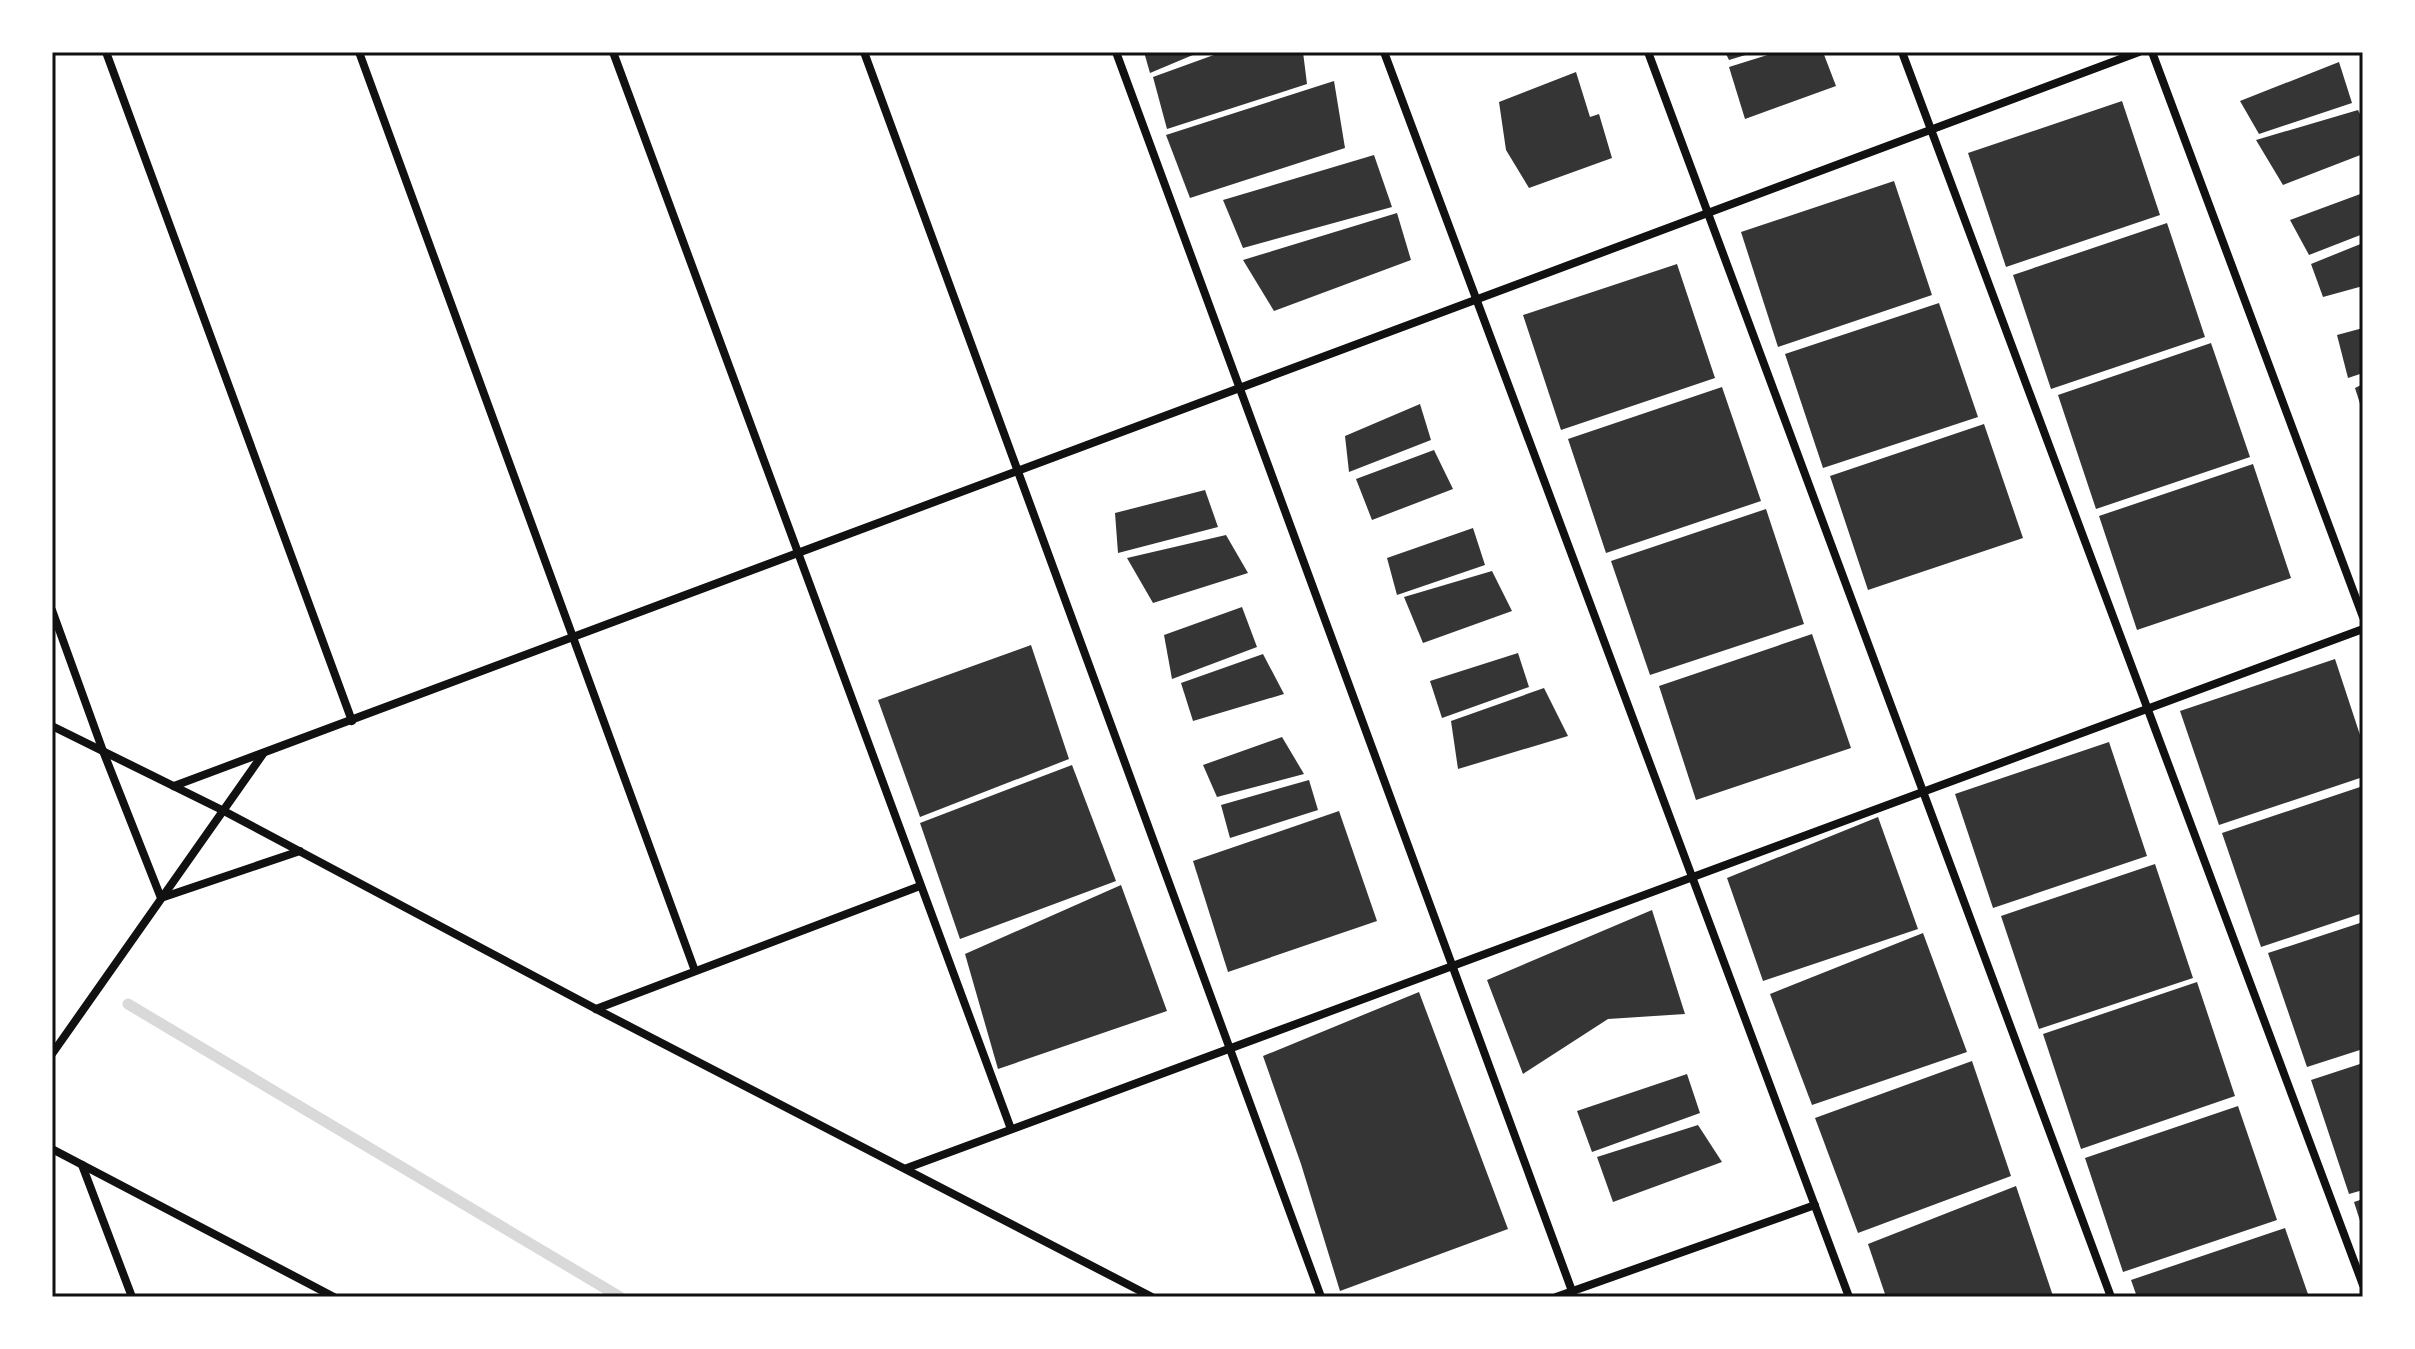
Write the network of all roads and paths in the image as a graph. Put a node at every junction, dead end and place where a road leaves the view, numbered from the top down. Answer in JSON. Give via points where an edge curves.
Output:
{"nodes":[{"id":1,"x":106,"y":52,"type":"edge"},
{"id":2,"x":359,"y":52,"type":"edge"},
{"id":3,"x":613,"y":52,"type":"edge"},
{"id":4,"x":864,"y":52,"type":"edge"},
{"id":5,"x":1116,"y":52,"type":"edge"},
{"id":6,"x":1384,"y":52,"type":"edge"},
{"id":7,"x":1648,"y":52,"type":"edge"},
{"id":8,"x":1902,"y":52,"type":"edge"},
{"id":9,"x":2139,"y":52,"type":"edge"},
{"id":10,"x":2152,"y":52,"type":"edge"},
{"id":11,"x":1930,"y":130,"type":"junction"},
{"id":12,"x":1708,"y":214,"type":"junction"},
{"id":13,"x":1476,"y":300,"type":"junction"},
{"id":14,"x":1238,"y":389,"type":"junction"},
{"id":15,"x":1017,"y":472,"type":"junction"},
{"id":16,"x":798,"y":554,"type":"junction"},
{"id":17,"x":52,"y":610,"type":"edge"},
{"id":18,"x":2363,"y":617,"type":"edge"},
{"id":19,"x":2363,"y":629,"type":"edge"},
{"id":20,"x":573,"y":638,"type":"junction"},
{"id":21,"x":2147,"y":709,"type":"junction"},
{"id":22,"x":352,"y":721,"type":"junction"},
{"id":23,"x":52,"y":726,"type":"edge"},
{"id":24,"x":103,"y":751,"type":"junction"},
{"id":25,"x":264,"y":754,"type":"junction"},
{"id":26,"x":174,"y":786,"type":"junction"},
{"id":27,"x":1923,"y":792,"type":"junction"},
{"id":28,"x":222,"y":810,"type":"junction"},
{"id":29,"x":300,"y":851,"type":"junction"},
{"id":30,"x":1692,"y":877,"type":"junction"},
{"id":31,"x":920,"y":886,"type":"junction"},
{"id":32,"x":161,"y":898,"type":"junction"},
{"id":33,"x":1452,"y":966,"type":"junction"},
{"id":34,"x":695,"y":971,"type":"junction"},
{"id":35,"x":596,"y":1009,"type":"junction"},
{"id":36,"x":1229,"y":1048,"type":"junction"},
{"id":37,"x":52,"y":1054,"type":"edge"},
{"id":38,"x":1011,"y":1129,"type":"junction"},
{"id":39,"x":52,"y":1149,"type":"edge"},
{"id":40,"x":82,"y":1165,"type":"junction"},
{"id":41,"x":907,"y":1168,"type":"junction"},
{"id":42,"x":1815,"y":1205,"type":"junction"},
{"id":43,"x":2363,"y":1285,"type":"edge"},
{"id":44,"x":1572,"y":1291,"type":"junction"},
{"id":45,"x":132,"y":1297,"type":"edge"},
{"id":46,"x":334,"y":1297,"type":"edge"},
{"id":47,"x":1152,"y":1297,"type":"edge"},
{"id":48,"x":1321,"y":1297,"type":"edge"},
{"id":49,"x":1556,"y":1297,"type":"edge"},
{"id":50,"x":1849,"y":1297,"type":"edge"},
{"id":51,"x":2111,"y":1297,"type":"edge"}],
"edges":[{"from":1,"to":22,"type":"street"},
{"from":2,"to":20,"type":"street"},
{"from":3,"to":16,"type":"street"},
{"from":4,"to":15,"type":"street"},
{"from":5,"to":14,"type":"street"},
{"from":6,"to":13,"type":"street"},
{"from":7,"to":12,"type":"street"},
{"from":8,"to":11,"type":"street"},
{"from":9,"to":11,"type":"street"},
{"from":10,"to":18,"type":"street"},
{"from":11,"to":12,"type":"street"},
{"from":11,"to":21,"type":"street"},
{"from":12,"to":13,"type":"street"},
{"from":12,"to":27,"type":"street"},
{"from":13,"to":14,"type":"street"},
{"from":13,"to":30,"type":"street"},
{"from":14,"to":15,"type":"street"},
{"from":14,"to":33,"type":"street"},
{"from":15,"to":16,"type":"street"},
{"from":15,"to":36,"type":"street"},
{"from":16,"to":20,"type":"street"},
{"from":16,"to":31,"type":"street"},
{"from":17,"to":24,"type":"street"},
{"from":19,"to":21,"type":"street"},
{"from":20,"to":22,"type":"street"},
{"from":20,"to":34,"type":"street"},
{"from":21,"to":27,"type":"street"},
{"from":21,"to":43,"type":"street"},
{"from":22,"to":25,"type":"street"},
{"from":23,"to":24,"type":"street"},
{"from":24,"to":26,"type":"street"},
{"from":24,"to":32,"type":"street"},
{"from":25,"to":26,"type":"street"},
{"from":25,"to":28,"type":"street"},
{"from":26,"to":28,"type":"street"},
{"from":27,"to":30,"type":"street"},
{"from":27,"to":51,"type":"street"},
{"from":28,"to":29,"type":"street"},
{"from":28,"to":32,"type":"street"},
{"from":29,"to":32,"type":"street"},
{"from":29,"to":35,"type":"street"},
{"from":30,"to":33,"type":"street"},
{"from":30,"to":42,"type":"street"},
{"from":31,"to":34,"type":"street"},
{"from":31,"to":38,"type":"street"},
{"from":32,"to":37,"type":"street"},
{"from":33,"to":36,"type":"street"},
{"from":33,"to":44,"type":"street"},
{"from":34,"to":35,"type":"street"},
{"from":35,"to":41,"type":"street"},
{"from":36,"to":38,"type":"street"},
{"from":36,"to":48,"type":"street"},
{"from":38,"to":41,"type":"street"},
{"from":39,"to":40,"type":"street"},
{"from":40,"to":45,"type":"street"},
{"from":40,"to":46,"type":"street"},
{"from":41,"to":47,"type":"street"},
{"from":42,"to":44,"type":"street"},
{"from":42,"to":50,"type":"street"},
{"from":44,"to":49,"type":"street"}]}
